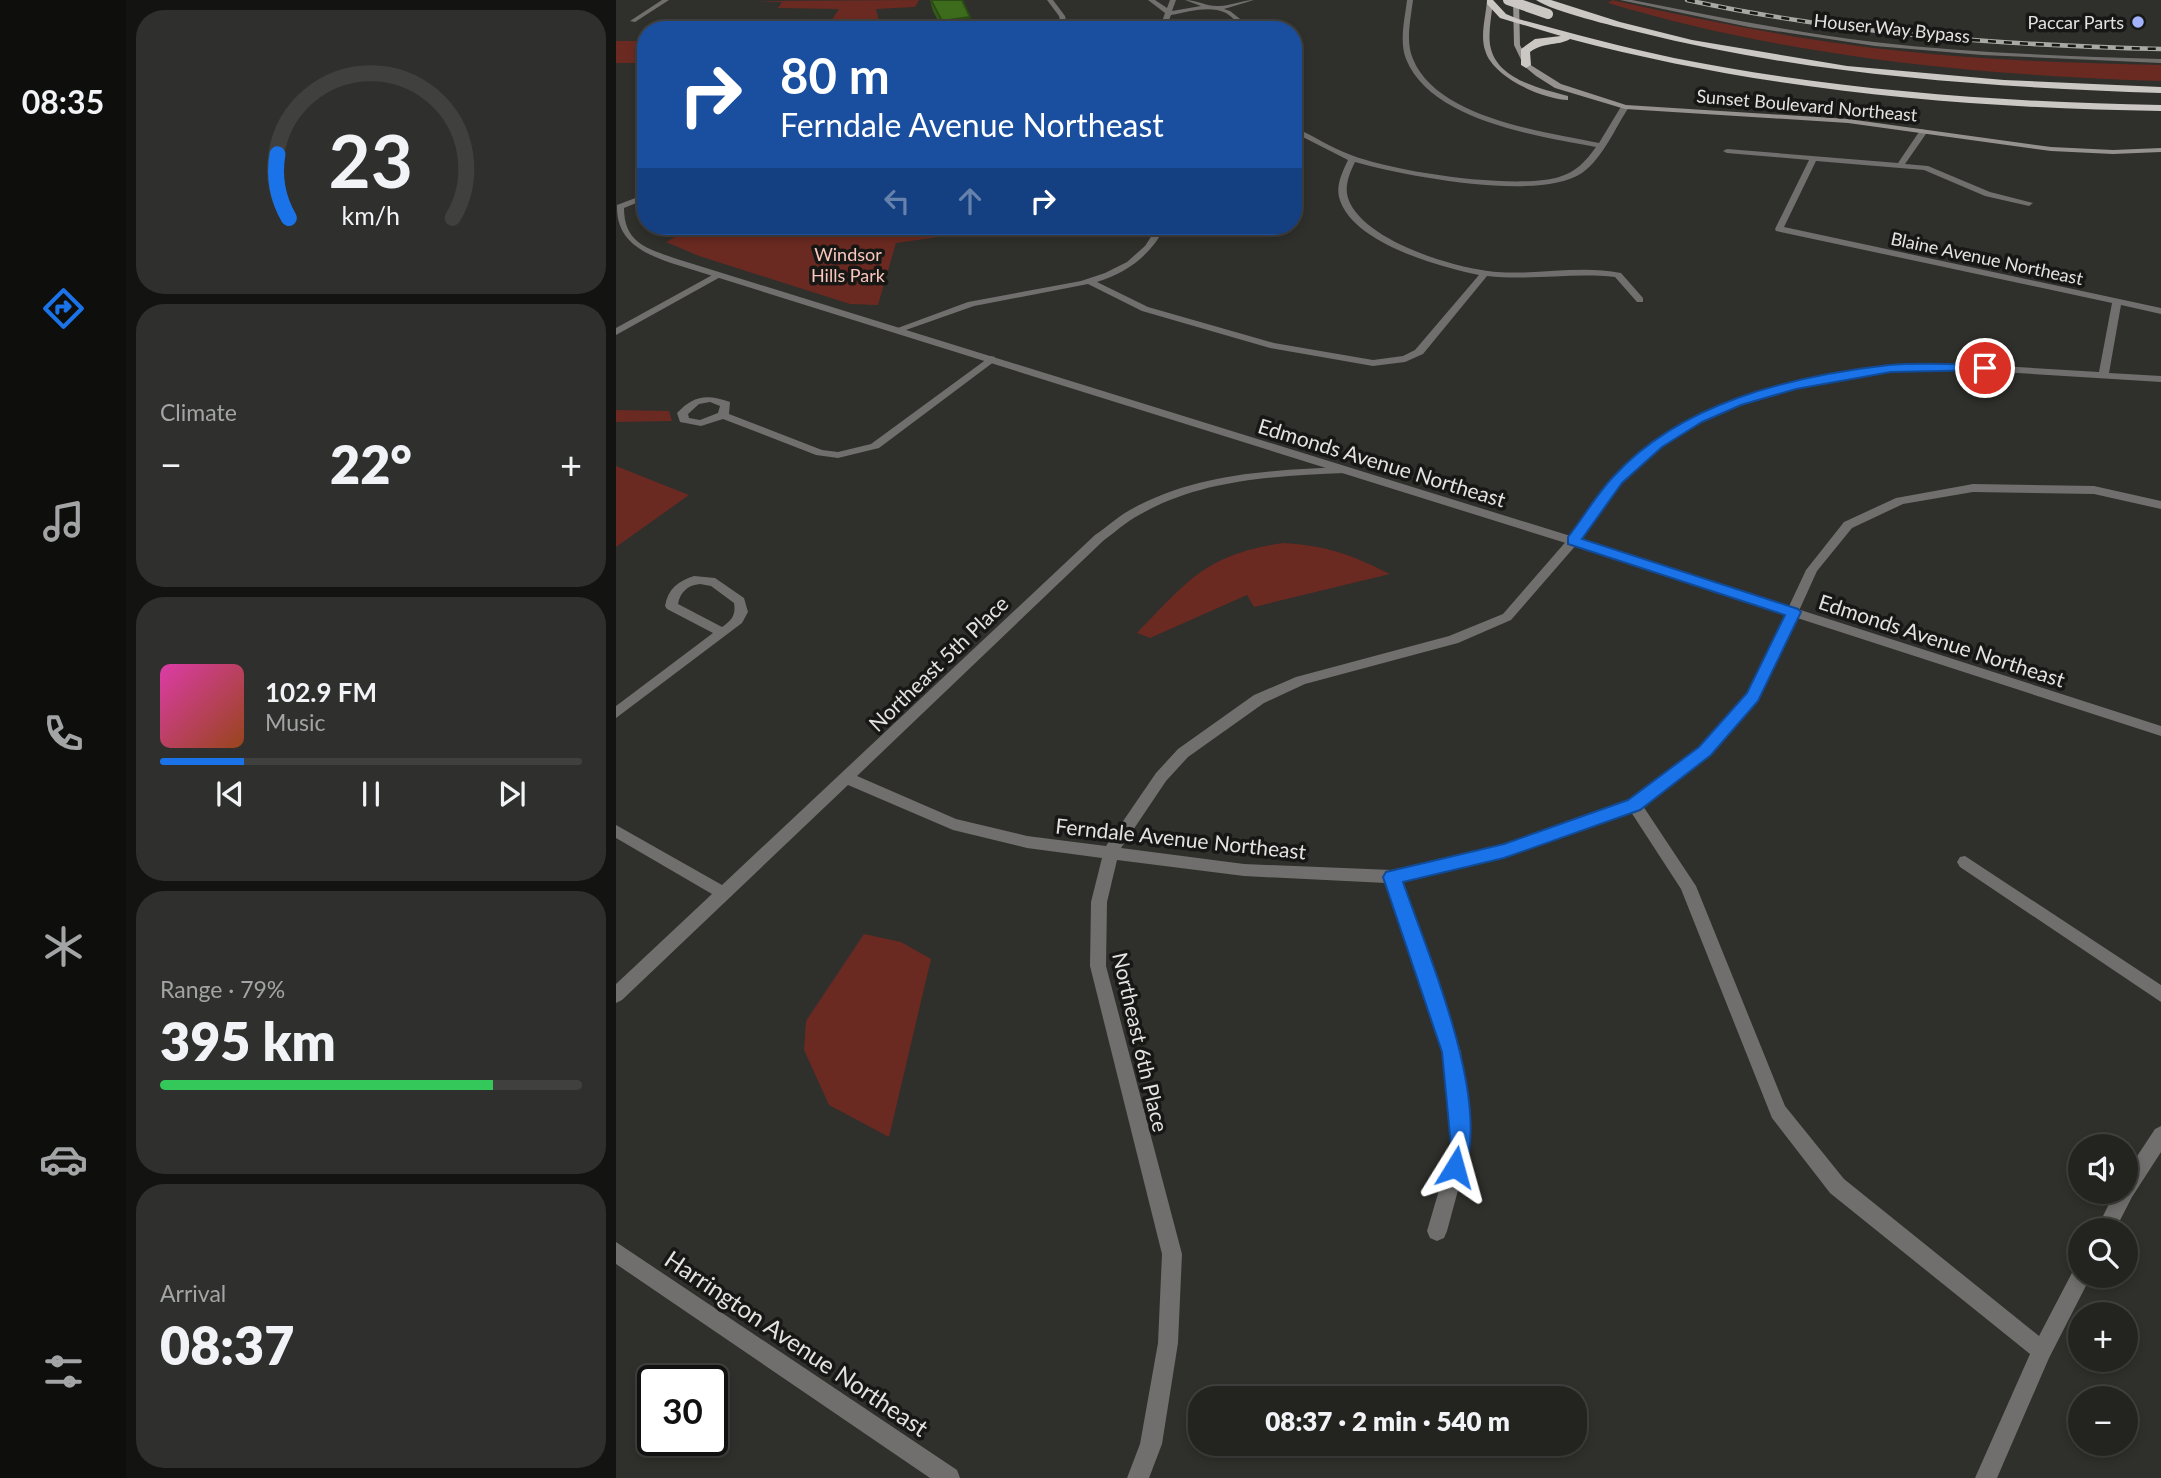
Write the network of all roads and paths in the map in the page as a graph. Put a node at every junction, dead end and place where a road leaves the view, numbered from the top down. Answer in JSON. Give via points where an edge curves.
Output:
{"nodes":[{"id":1,"x":666,"y":0,"type":"edge"},
{"id":2,"x":1051,"y":0,"type":"edge"},
{"id":3,"x":1152,"y":0,"type":"edge"},
{"id":4,"x":1173,"y":0,"type":"edge"},
{"id":5,"x":1188,"y":0,"type":"edge"},
{"id":6,"x":1251,"y":0,"type":"edge"},
{"id":7,"x":1410,"y":0,"type":"edge"},
{"id":8,"x":1508,"y":0,"type":"edge"},
{"id":9,"x":1516,"y":0,"type":"edge"},
{"id":10,"x":1623,"y":0,"type":"edge"},
{"id":11,"x":1490,"y":1,"type":"edge"},
{"id":12,"x":1543,"y":1,"type":"edge"},
{"id":13,"x":1594,"y":4,"type":"dead end"},
{"id":14,"x":1214,"y":8,"type":"junction"},
{"id":15,"x":1606,"y":8,"type":"dead end"},
{"id":16,"x":1169,"y":13,"type":"junction"},
{"id":17,"x":1628,"y":14,"type":"dead end"},
{"id":18,"x":634,"y":21,"type":"dead end"},
{"id":19,"x":1063,"y":21,"type":"edge"},
{"id":20,"x":1166,"y":21,"type":"edge"},
{"id":21,"x":1241,"y":21,"type":"edge"},
{"id":22,"x":1515,"y":21,"type":"junction"},
{"id":23,"x":1597,"y":43,"type":"junction"},
{"id":24,"x":2161,"y":61,"type":"edge"},
{"id":25,"x":1526,"y":65,"type":"junction"},
{"id":26,"x":2161,"y":90,"type":"edge"},
{"id":27,"x":2161,"y":102,"type":"edge"},
{"id":28,"x":1625,"y":107,"type":"junction"},
{"id":29,"x":2161,"y":108,"type":"edge"},
{"id":30,"x":1924,"y":131,"type":"junction"},
{"id":31,"x":1302,"y":133,"type":"edge"},
{"id":32,"x":1599,"y":145,"type":"junction"},
{"id":33,"x":1727,"y":150,"type":"dead end"},
{"id":34,"x":2161,"y":150,"type":"edge"},
{"id":35,"x":1353,"y":158,"type":"junction"},
{"id":36,"x":1813,"y":160,"type":"junction"},
{"id":37,"x":1901,"y":164,"type":"junction"},
{"id":38,"x":637,"y":200,"type":"edge"},
{"id":39,"x":2029,"y":203,"type":"dead end"},
{"id":40,"x":618,"y":208,"type":"edge"},
{"id":41,"x":1158,"y":235,"type":"edge"},
{"id":42,"x":1485,"y":273,"type":"junction"},
{"id":43,"x":719,"y":275,"type":"junction"},
{"id":44,"x":1090,"y":282,"type":"junction"},
{"id":45,"x":1640,"y":300,"type":"dead end"},
{"id":46,"x":2117,"y":302,"type":"junction"},
{"id":47,"x":2161,"y":311,"type":"edge"},
{"id":48,"x":900,"y":329,"type":"junction"},
{"id":49,"x":616,"y":332,"type":"edge"},
{"id":50,"x":991,"y":359,"type":"junction"},
{"id":51,"x":2105,"y":374,"type":"junction"},
{"id":52,"x":2161,"y":379,"type":"edge"},
{"id":53,"x":723,"y":415,"type":"dead end"},
{"id":54,"x":1345,"y":470,"type":"junction"},
{"id":55,"x":2161,"y":505,"type":"edge"},
{"id":56,"x":1573,"y":541,"type":"junction"},
{"id":57,"x":1793,"y":612,"type":"junction"},
{"id":58,"x":723,"y":633,"type":"junction"},
{"id":59,"x":616,"y":713,"type":"edge"},
{"id":60,"x":2161,"y":731,"type":"edge"},
{"id":61,"x":847,"y":778,"type":"junction"},
{"id":62,"x":1634,"y":805,"type":"junction"},
{"id":63,"x":616,"y":831,"type":"edge"},
{"id":64,"x":1111,"y":851,"type":"junction"},
{"id":65,"x":1965,"y":862,"type":"dead end"},
{"id":66,"x":1392,"y":877,"type":"junction"},
{"id":67,"x":723,"y":893,"type":"junction"},
{"id":68,"x":2161,"y":994,"type":"edge"},
{"id":69,"x":616,"y":995,"type":"edge"},
{"id":70,"x":2161,"y":1136,"type":"edge"},
{"id":71,"x":2138,"y":1172,"type":"edge"},
{"id":72,"x":1437,"y":1231,"type":"dead end"},
{"id":73,"x":616,"y":1252,"type":"edge"},
{"id":74,"x":2075,"y":1288,"type":"edge"},
{"id":75,"x":2042,"y":1350,"type":"junction"},
{"id":76,"x":949,"y":1478,"type":"edge"},
{"id":77,"x":1138,"y":1478,"type":"edge"},
{"id":78,"x":1986,"y":1478,"type":"edge"}],
"edges":[{"from":1,"to":18,"type":"street"},
{"from":2,"to":19,"type":"street"},
{"from":3,"to":16,"type":"street"},
{"from":4,"to":16,"type":"street"},
{"from":5,"to":14,"type":"street"},
{"from":6,"to":14,"type":"street"},
{"from":7,"to":32,"type":"street","via":[[1408,58],[1434,91],[1468,111],[1508,126]]},
{"from":8,"to":27,"type":"highway","bridge":true,"via":[[1684,51],[1836,78],[1993,95]]},
{"from":9,"to":22,"type":"main road"},
{"from":10,"to":24,"type":"street","name":"Houser Way Bypass","via":[[1874,44]]},
{"from":11,"to":22,"type":"highway","via":[[1503,16]]},
{"from":11,"to":28,"type":"main road","via":[[1488,46],[1505,72],[1566,98]]},
{"from":12,"to":26,"type":"highway","via":[[1687,41],[1831,67],[1980,83]]},
{"from":13,"to":15,"type":"highway"},
{"from":14,"to":16,"type":"street"},
{"from":14,"to":21,"type":"street"},
{"from":16,"to":20,"type":"street"},
{"from":17,"to":26,"type":"highway","via":[[1844,60],[2008,80]]},
{"from":22,"to":23,"type":"highway"},
{"from":22,"to":25,"type":"main road","via":[[1518,53]]},
{"from":23,"to":25,"type":"highway","via":[[1539,41],[1525,51]]},
{"from":23,"to":29,"type":"highway","via":[[1717,70],[1885,94]]},
{"from":25,"to":28,"type":"main road","name":"Sunset Boulevard Northeast","via":[[1558,86]]},
{"from":28,"to":30,"type":"main road","name":"Sunset Boulevard Northeast","via":[[1848,121]]},
{"from":28,"to":32,"type":"street"},
{"from":30,"to":34,"type":"main road","name":"Sunset Boulevard Northeast","via":[[2051,149]]},
{"from":30,"to":37,"type":"street"},
{"from":31,"to":35,"type":"street"},
{"from":32,"to":35,"type":"street","via":[[1572,176],[1531,184],[1453,178]]},
{"from":33,"to":36,"type":"street"},
{"from":35,"to":42,"type":"street","via":[[1342,187],[1352,215],[1422,255]]},
{"from":36,"to":37,"type":"street"},
{"from":36,"to":46,"type":"street","name":"Blaine Avenue Northeast","via":[[1779,229]]},
{"from":37,"to":39,"type":"street","via":[[1934,170],[1988,194]]},
{"from":38,"to":40,"type":"street"},
{"from":40,"to":43,"type":"street","name":"Edmonds Avenue Northeast","via":[[616,222],[625,239]]},
{"from":41,"to":44,"type":"street","via":[[1128,264]]},
{"from":42,"to":44,"type":"street","via":[[1419,352],[1405,359],[1373,363],[1220,332],[1145,309]]},
{"from":42,"to":45,"type":"street","via":[[1609,274],[1624,280]]},
{"from":43,"to":48,"type":"street","name":"Edmonds Avenue Northeast"},
{"from":43,"to":49,"type":"street"},
{"from":44,"to":48,"type":"street","via":[[978,302]]},
{"from":46,"to":47,"type":"street","name":"Blaine Avenue Northeast"},
{"from":46,"to":51,"type":"street"},
{"from":48,"to":50,"type":"street","name":"Edmonds Avenue Northeast"},
{"from":50,"to":53,"type":"street","via":[[874,446],[838,456]]},
{"from":50,"to":54,"type":"street","name":"Edmonds Avenue Northeast"},
{"from":51,"to":52,"type":"street","name":"Northeast 6th Place"},
{"from":51,"to":56,"type":"street","name":"Northeast 6th Place","via":[[1891,368],[1794,385],[1737,402],[1657,445],[1617,480]]},
{"from":54,"to":56,"type":"street","name":"Edmonds Avenue Northeast"},
{"from":54,"to":61,"type":"street","name":"Northeast 5th Place","via":[[1256,473],[1207,483],[1137,511],[1099,538]]},
{"from":55,"to":57,"type":"street","name":"Ferndale Avenue Northeast","via":[[2094,490],[2045,488],[1973,488],[1900,501],[1848,525],[1811,570]]},
{"from":56,"to":57,"type":"street","name":"Edmonds Avenue Northeast"},
{"from":56,"to":64,"type":"street","name":"Northeast 6th Place","via":[[1507,617],[1453,640],[1301,680],[1229,718],[1183,753]]},
{"from":57,"to":60,"type":"street","name":"Edmonds Avenue Northeast"},
{"from":57,"to":62,"type":"street","name":"Ferndale Avenue Northeast","via":[[1753,696],[1705,751]]},
{"from":58,"to":58,"type":"street","via":[[671,606],[671,596],[693,581],[708,580],[740,601],[742,612]]},
{"from":58,"to":59,"type":"street"},
{"from":61,"to":64,"type":"street","name":"Ferndale Avenue Northeast","via":[[953,824],[1027,842]]},
{"from":61,"to":67,"type":"street","name":"Northeast 5th Place"},
{"from":62,"to":66,"type":"street","name":"Ferndale Avenue Northeast","via":[[1504,851]]},
{"from":62,"to":75,"type":"street","via":[[1688,886],[1778,1112],[1838,1186]]},
{"from":63,"to":67,"type":"street"},
{"from":64,"to":66,"type":"street","name":"Ferndale Avenue Northeast","via":[[1244,870]]},
{"from":64,"to":77,"type":"street","name":"Northeast 6th Place","via":[[1099,902],[1098,966],[1172,1254],[1168,1343],[1151,1444]]},
{"from":65,"to":68,"type":"street"},
{"from":66,"to":72,"type":"street","via":[[1452,1052],[1461,1146]]},
{"from":67,"to":69,"type":"street","name":"Northeast 5th Place"},
{"from":70,"to":71,"type":"street"},
{"from":73,"to":76,"type":"street","name":"Harrington Avenue Northeast"},
{"from":74,"to":75,"type":"street"},
{"from":75,"to":78,"type":"street"}]}
